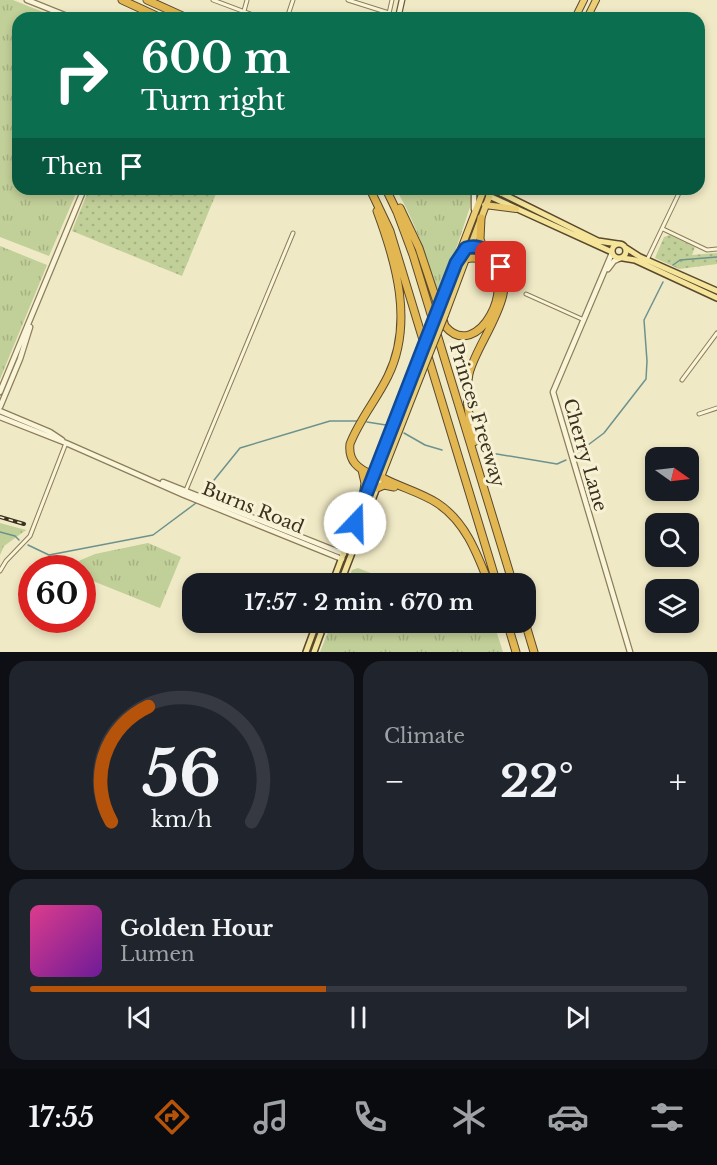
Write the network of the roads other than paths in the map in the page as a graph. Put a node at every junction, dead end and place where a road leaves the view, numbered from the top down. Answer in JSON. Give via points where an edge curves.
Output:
{"nodes":[{"id":1,"x":27,"y":0,"type":"edge"},
{"id":2,"x":122,"y":0,"type":"edge"},
{"id":3,"x":147,"y":0,"type":"edge"},
{"id":4,"x":213,"y":0,"type":"edge"},
{"id":5,"x":247,"y":0,"type":"edge"},
{"id":6,"x":348,"y":0,"type":"edge"},
{"id":7,"x":244,"y":11,"type":"joint"},
{"id":8,"x":57,"y":12,"type":"edge"},
{"id":9,"x":148,"y":12,"type":"edge"},
{"id":10,"x":173,"y":12,"type":"edge"},
{"id":11,"x":378,"y":12,"type":"edge"},
{"id":12,"x":82,"y":195,"type":"edge"},
{"id":13,"x":371,"y":195,"type":"edge"},
{"id":14,"x":372,"y":195,"type":"edge"},
{"id":15,"x":390,"y":195,"type":"edge"},
{"id":16,"x":390,"y":195,"type":"edge"},
{"id":17,"x":484,"y":195,"type":"edge"},
{"id":18,"x":485,"y":195,"type":"edge"},
{"id":19,"x":493,"y":195,"type":"edge"},
{"id":20,"x":509,"y":195,"type":"edge"},
{"id":21,"x":678,"y":195,"type":"edge"},
{"id":22,"x":485,"y":205,"type":"junction"},
{"id":23,"x":516,"y":209,"type":"junction"},
{"id":24,"x":477,"y":218,"type":"junction"},
{"id":25,"x":663,"y":229,"type":"junction"},
{"id":26,"x":293,"y":233,"type":"dead end"},
{"id":27,"x":618,"y":244,"type":"junction"},
{"id":28,"x":471,"y":247,"type":"junction"},
{"id":29,"x":626,"y":248,"type":"junction"},
{"id":30,"x":717,"y":249,"type":"edge"},
{"id":31,"x":484,"y":250,"type":"junction"},
{"id":32,"x":612,"y":253,"type":"junction"},
{"id":33,"x":622,"y":258,"type":"junction"},
{"id":34,"x":466,"y":259,"type":"junction"},
{"id":35,"x":647,"y":260,"type":"junction"},
{"id":36,"x":456,"y":263,"type":"junction"},
{"id":37,"x":606,"y":271,"type":"junction"},
{"id":38,"x":717,"y":291,"type":"edge"},
{"id":39,"x":526,"y":294,"type":"dead end"},
{"id":40,"x":717,"y":298,"type":"edge"},
{"id":41,"x":36,"y":307,"type":"junction"},
{"id":42,"x":584,"y":320,"type":"junction"},
{"id":43,"x":717,"y":333,"type":"edge"},
{"id":44,"x":682,"y":380,"type":"dead end"},
{"id":45,"x":0,"y":392,"type":"edge"},
{"id":46,"x":717,"y":408,"type":"edge"},
{"id":47,"x":0,"y":409,"type":"edge"},
{"id":48,"x":699,"y":414,"type":"dead end"},
{"id":49,"x":0,"y":417,"type":"edge"},
{"id":50,"x":66,"y":443,"type":"junction"},
{"id":51,"x":362,"y":470,"type":"junction"},
{"id":52,"x":374,"y":475,"type":"junction"},
{"id":53,"x":381,"y":477,"type":"junction"},
{"id":54,"x":377,"y":488,"type":"junction"},
{"id":55,"x":408,"y":489,"type":"junction"},
{"id":56,"x":185,"y":493,"type":"junction"},
{"id":57,"x":362,"y":504,"type":"junction"},
{"id":58,"x":343,"y":556,"type":"junction"},
{"id":59,"x":350,"y":559,"type":"junction"},
{"id":60,"x":0,"y":571,"type":"edge"},
{"id":61,"x":336,"y":573,"type":"edge"},
{"id":62,"x":344,"y":573,"type":"edge"},
{"id":63,"x":485,"y":573,"type":"edge"},
{"id":64,"x":494,"y":573,"type":"edge"},
{"id":65,"x":509,"y":573,"type":"edge"},
{"id":66,"x":509,"y":573,"type":"edge"},
{"id":67,"x":313,"y":633,"type":"edge"},
{"id":68,"x":321,"y":633,"type":"edge"},
{"id":69,"x":510,"y":633,"type":"edge"},
{"id":70,"x":528,"y":633,"type":"edge"},
{"id":71,"x":306,"y":652,"type":"edge"},
{"id":72,"x":314,"y":652,"type":"edge"},
{"id":73,"x":516,"y":652,"type":"edge"},
{"id":74,"x":534,"y":652,"type":"edge"},
{"id":75,"x":630,"y":652,"type":"edge"}],
"edges":[{"from":1,"to":8,"type":"street"},
{"from":2,"to":9,"type":"highway"},
{"from":3,"to":10,"type":"highway"},
{"from":4,"to":7,"type":"street"},
{"from":5,"to":7,"type":"street"},
{"from":6,"to":11,"type":"street"},
{"from":12,"to":41,"type":"street"},
{"from":13,"to":51,"type":"highway","via":[[393,265],[402,320],[398,351],[390,372],[350,444],[351,457]]},
{"from":14,"to":64,"type":"highway","name":"Princes Freeway","via":[[390,231]]},
{"from":15,"to":34,"type":"highway","via":[[419,248],[445,326],[463,336],[483,327],[499,288],[490,265],[477,258]]},
{"from":16,"to":65,"type":"highway","name":"Princes Freeway","via":[[413,255]]},
{"from":17,"to":24,"type":"highway"},
{"from":18,"to":22,"type":"highway"},
{"from":19,"to":23,"type":"main road"},
{"from":20,"to":27,"type":"main road","via":[[598,241]]},
{"from":21,"to":25,"type":"street"},
{"from":22,"to":23,"type":"highway"},
{"from":22,"to":24,"type":"highway"},
{"from":23,"to":32,"type":"main road"},
{"from":24,"to":28,"type":"highway"},
{"from":24,"to":31,"type":"highway"},
{"from":24,"to":36,"type":"highway"},
{"from":25,"to":30,"type":"street","via":[[707,250]]},
{"from":25,"to":35,"type":"street"},
{"from":26,"to":56,"type":"street"},
{"from":27,"to":29,"type":"main road"},
{"from":27,"to":32,"type":"main road"},
{"from":28,"to":31,"type":"highway"},
{"from":28,"to":34,"type":"highway"},
{"from":28,"to":36,"type":"highway"},
{"from":29,"to":33,"type":"main road"},
{"from":29,"to":35,"type":"main road"},
{"from":31,"to":66,"type":"highway","via":[[501,267],[505,289],[472,364],[467,405],[474,445]]},
{"from":32,"to":33,"type":"main road"},
{"from":32,"to":37,"type":"street","name":"Cherry Lane"},
{"from":33,"to":37,"type":"street","name":"Cherry Lane"},
{"from":33,"to":40,"type":"main road","via":[[635,260]]},
{"from":34,"to":53,"type":"highway","bridge":true},
{"from":35,"to":38,"type":"main road"},
{"from":36,"to":52,"type":"highway","bridge":true},
{"from":37,"to":42,"type":"street","name":"Cherry Lane"},
{"from":39,"to":42,"type":"street"},
{"from":41,"to":45,"type":"street"},
{"from":41,"to":47,"type":"street"},
{"from":42,"to":75,"type":"street","name":"Cherry Lane","via":[[553,392]]},
{"from":43,"to":44,"type":"street"},
{"from":46,"to":48,"type":"street"},
{"from":47,"to":50,"type":"street","name":"Burns Road"},
{"from":49,"to":50,"type":"street","name":"Burns Road"},
{"from":50,"to":56,"type":"street","name":"Burns Road"},
{"from":50,"to":60,"type":"street","via":[[32,533]]},
{"from":51,"to":52,"type":"highway"},
{"from":51,"to":57,"type":"highway"},
{"from":52,"to":53,"type":"highway"},
{"from":52,"to":57,"type":"main road"},
{"from":53,"to":54,"type":"main road"},
{"from":53,"to":55,"type":"highway"},
{"from":54,"to":55,"type":"highway","via":[[384,485]]},
{"from":54,"to":59,"type":"main road"},
{"from":55,"to":63,"type":"highway","via":[[437,503],[462,527]]},
{"from":56,"to":58,"type":"street","name":"Burns Road"},
{"from":57,"to":58,"type":"main road"},
{"from":58,"to":59,"type":"main road"},
{"from":58,"to":61,"type":"main road"},
{"from":59,"to":62,"type":"main road"},
{"from":67,"to":71,"type":"main road"},
{"from":68,"to":72,"type":"main road"},
{"from":69,"to":73,"type":"highway"},
{"from":70,"to":74,"type":"highway"}]}
